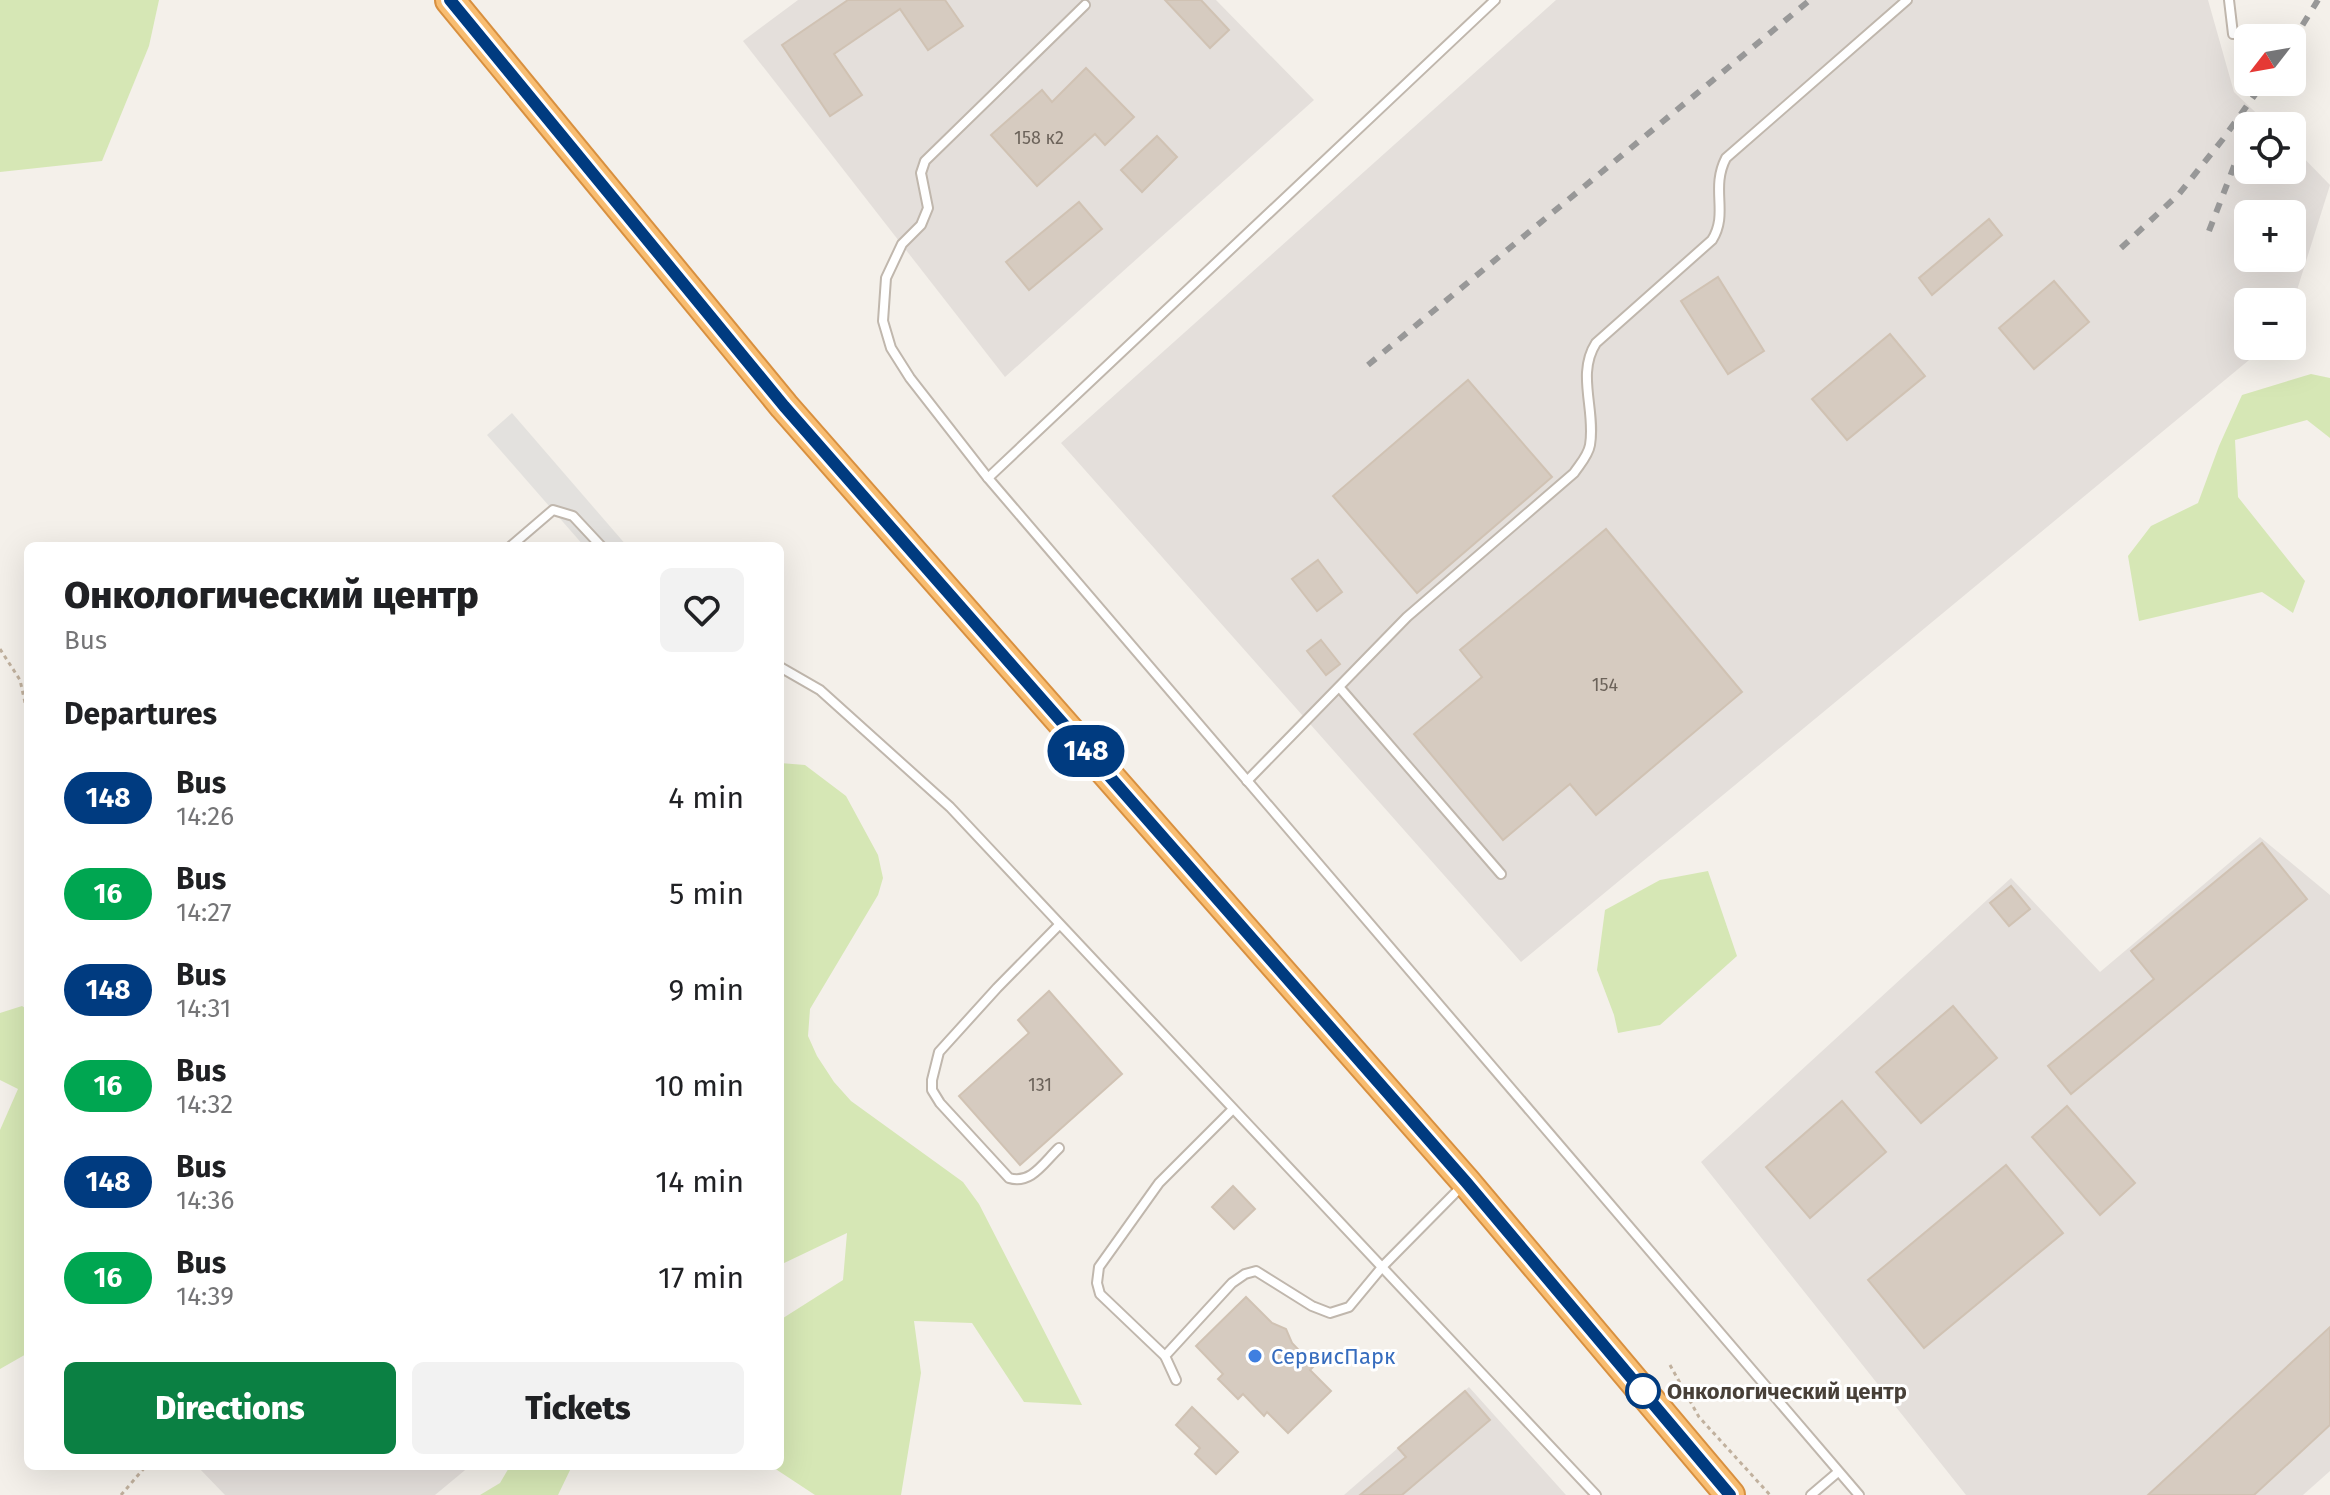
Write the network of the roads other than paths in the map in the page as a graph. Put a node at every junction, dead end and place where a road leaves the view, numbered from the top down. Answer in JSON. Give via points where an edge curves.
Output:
{"nodes":[{"id":1,"x":450,"y":0,"type":"edge"},
{"id":2,"x":1495,"y":0,"type":"edge"},
{"id":3,"x":1907,"y":0,"type":"edge"},
{"id":4,"x":2229,"y":0,"type":"edge"},
{"id":5,"x":1085,"y":5,"type":"dead end"},
{"id":6,"x":2233,"y":34,"type":"dead end"},
{"id":7,"x":988,"y":478,"type":"junction"},
{"id":8,"x":516,"y":542,"type":"edge"},
{"id":9,"x":597,"y":542,"type":"edge"},
{"id":10,"x":784,"y":669,"type":"edge"},
{"id":11,"x":1340,"y":688,"type":"junction"},
{"id":12,"x":1247,"y":781,"type":"junction"},
{"id":13,"x":1501,"y":874,"type":"dead end"},
{"id":14,"x":1059,"y":925,"type":"junction"},
{"id":15,"x":1233,"y":1109,"type":"junction"},
{"id":16,"x":1059,"y":1148,"type":"dead end"},
{"id":17,"x":1466,"y":1182,"type":"junction"},
{"id":18,"x":1383,"y":1266,"type":"junction"},
{"id":19,"x":1165,"y":1356,"type":"junction"},
{"id":20,"x":1176,"y":1380,"type":"dead end"},
{"id":21,"x":1838,"y":1472,"type":"junction"},
{"id":22,"x":1596,"y":1495,"type":"edge"},
{"id":23,"x":1730,"y":1495,"type":"edge"},
{"id":24,"x":1811,"y":1495,"type":"edge"},
{"id":25,"x":1859,"y":1495,"type":"edge"}],
"edges":[{"from":1,"to":17,"type":"highway","via":[[794,418]]},
{"from":2,"to":7,"type":"lane"},
{"from":3,"to":11,"type":"lane","via":[[1726,158],[1718,173],[1720,227],[1712,240],[1588,355],[1590,444],[1574,473],[1407,617]]},
{"from":4,"to":6,"type":"lane"},
{"from":5,"to":7,"type":"lane","via":[[925,161],[921,173],[928,208],[886,278],[883,321],[891,348]]},
{"from":7,"to":12,"type":"lane"},
{"from":8,"to":9,"type":"lane","via":[[553,510],[573,516]]},
{"from":10,"to":14,"type":"lane","via":[[820,690],[950,807]]},
{"from":11,"to":12,"type":"lane"},
{"from":11,"to":13,"type":"lane"},
{"from":12,"to":21,"type":"lane"},
{"from":14,"to":15,"type":"lane"},
{"from":14,"to":16,"type":"lane","via":[[939,1052],[932,1080],[940,1103],[1009,1178],[1028,1179]]},
{"from":15,"to":18,"type":"lane"},
{"from":15,"to":19,"type":"lane","via":[[1159,1183],[1099,1267],[1100,1294]]},
{"from":17,"to":18,"type":"lane"},
{"from":17,"to":23,"type":"highway"},
{"from":18,"to":19,"type":"lane","via":[[1349,1307],[1330,1313],[1256,1271],[1245,1274]]},
{"from":18,"to":22,"type":"lane"},
{"from":19,"to":20,"type":"lane"},
{"from":21,"to":24,"type":"lane"},
{"from":21,"to":25,"type":"lane"}]}
